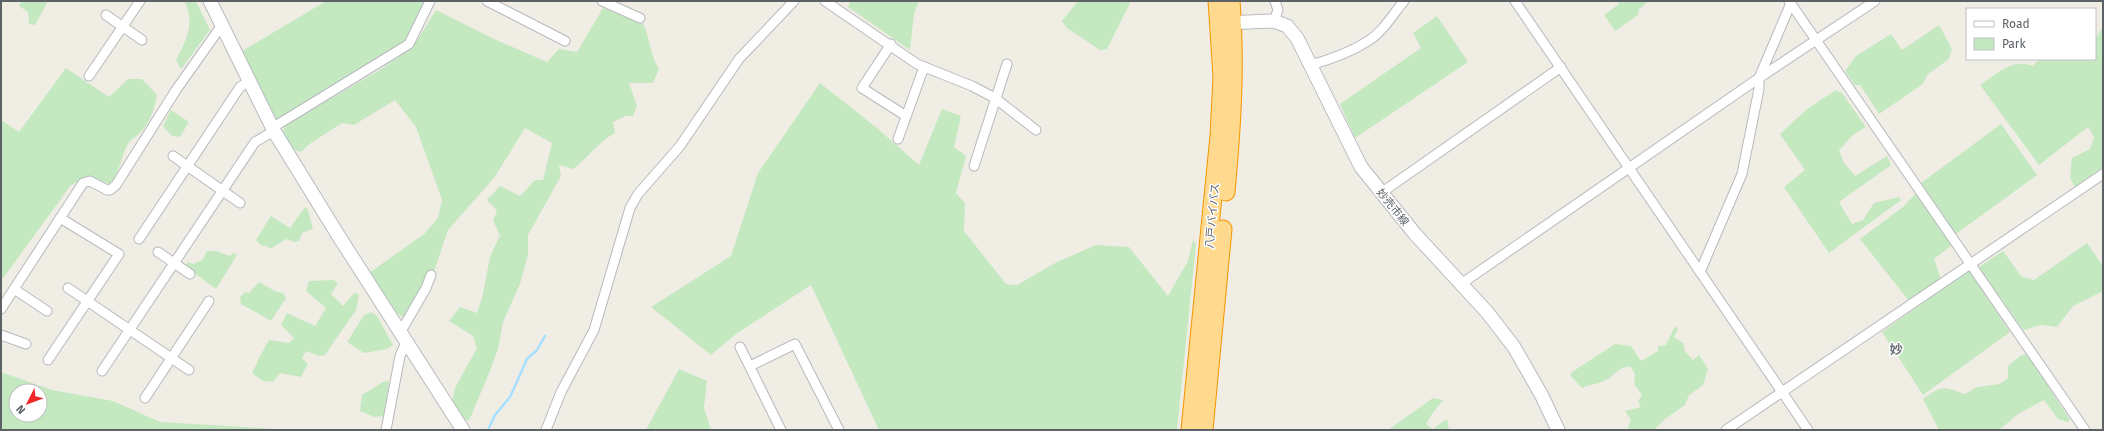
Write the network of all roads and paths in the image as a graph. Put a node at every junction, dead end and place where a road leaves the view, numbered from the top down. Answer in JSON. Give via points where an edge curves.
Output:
{"nodes":[{"id":1,"x":140,"y":1,"type":"edge"},
{"id":2,"x":210,"y":1,"type":"edge"},
{"id":3,"x":430,"y":1,"type":"edge"},
{"id":4,"x":487,"y":1,"type":"edge"},
{"id":5,"x":602,"y":1,"type":"edge"},
{"id":6,"x":794,"y":1,"type":"edge"},
{"id":7,"x":825,"y":1,"type":"edge"},
{"id":8,"x":1218,"y":1,"type":"edge"},
{"id":9,"x":1232,"y":1,"type":"edge"},
{"id":10,"x":1275,"y":1,"type":"edge"},
{"id":11,"x":1404,"y":1,"type":"edge"},
{"id":12,"x":1515,"y":1,"type":"edge"},
{"id":13,"x":1875,"y":1,"type":"edge"},
{"id":14,"x":1790,"y":2,"type":"edge"},
{"id":15,"x":106,"y":15,"type":"dead end"},
{"id":16,"x":640,"y":18,"type":"dead end"},
{"id":17,"x":1274,"y":21,"type":"junction"},
{"id":18,"x":1227,"y":22,"type":"junction"},
{"id":19,"x":222,"y":25,"type":"junction"},
{"id":20,"x":123,"y":27,"type":"junction"},
{"id":21,"x":142,"y":40,"type":"dead end"},
{"id":22,"x":565,"y":41,"type":"dead end"},
{"id":23,"x":1816,"y":41,"type":"junction"},
{"id":24,"x":891,"y":44,"type":"junction"},
{"id":25,"x":1007,"y":64,"type":"dead end"},
{"id":26,"x":1310,"y":65,"type":"junction"},
{"id":27,"x":924,"y":66,"type":"junction"},
{"id":28,"x":1561,"y":67,"type":"junction"},
{"id":29,"x":89,"y":76,"type":"dead end"},
{"id":30,"x":1759,"y":78,"type":"junction"},
{"id":31,"x":249,"y":81,"type":"junction"},
{"id":32,"x":995,"y":98,"type":"junction"},
{"id":33,"x":906,"y":116,"type":"junction"},
{"id":34,"x":273,"y":130,"type":"junction"},
{"id":35,"x":1036,"y":130,"type":"dead end"},
{"id":36,"x":898,"y":139,"type":"dead end"},
{"id":37,"x":173,"y":156,"type":"dead end"},
{"id":38,"x":187,"y":166,"type":"junction"},
{"id":39,"x":974,"y":166,"type":"dead end"},
{"id":40,"x":1629,"y":167,"type":"junction"},
{"id":41,"x":2103,"y":174,"type":"edge"},
{"id":42,"x":223,"y":191,"type":"junction"},
{"id":43,"x":1381,"y":193,"type":"junction"},
{"id":44,"x":240,"y":203,"type":"dead end"},
{"id":45,"x":60,"y":218,"type":"junction"},
{"id":46,"x":138,"y":239,"type":"dead end"},
{"id":47,"x":158,"y":252,"type":"dead end"},
{"id":48,"x":174,"y":263,"type":"junction"},
{"id":49,"x":1971,"y":264,"type":"junction"},
{"id":50,"x":1700,"y":272,"type":"junction"},
{"id":51,"x":190,"y":274,"type":"dead end"},
{"id":52,"x":431,"y":275,"type":"dead end"},
{"id":53,"x":1461,"y":284,"type":"junction"},
{"id":54,"x":14,"y":288,"type":"junction"},
{"id":55,"x":68,"y":288,"type":"dead end"},
{"id":56,"x":88,"y":302,"type":"junction"},
{"id":57,"x":209,"y":302,"type":"dead end"},
{"id":58,"x":1,"y":309,"type":"edge"},
{"id":59,"x":47,"y":311,"type":"dead end"},
{"id":60,"x":130,"y":329,"type":"junction"},
{"id":61,"x":1,"y":335,"type":"edge"},
{"id":62,"x":403,"y":338,"type":"junction"},
{"id":63,"x":26,"y":344,"type":"dead end"},
{"id":64,"x":740,"y":347,"type":"dead end"},
{"id":65,"x":172,"y":358,"type":"junction"},
{"id":66,"x":48,"y":360,"type":"dead end"},
{"id":67,"x":750,"y":366,"type":"junction"},
{"id":68,"x":190,"y":370,"type":"dead end"},
{"id":69,"x":102,"y":371,"type":"dead end"},
{"id":70,"x":1783,"y":392,"type":"junction"},
{"id":71,"x":145,"y":398,"type":"dead end"},
{"id":72,"x":386,"y":430,"type":"edge"},
{"id":73,"x":463,"y":430,"type":"edge"},
{"id":74,"x":546,"y":430,"type":"edge"},
{"id":75,"x":781,"y":430,"type":"edge"},
{"id":76,"x":838,"y":430,"type":"edge"},
{"id":77,"x":1190,"y":430,"type":"edge"},
{"id":78,"x":1204,"y":430,"type":"edge"},
{"id":79,"x":1558,"y":430,"type":"edge"},
{"id":80,"x":1726,"y":430,"type":"edge"},
{"id":81,"x":1808,"y":430,"type":"edge"},
{"id":82,"x":2085,"y":430,"type":"edge"}],
"edges":[{"from":1,"to":20,"type":"street"},
{"from":2,"to":19,"type":"main road"},
{"from":3,"to":34,"type":"street","via":[[409,44]]},
{"from":4,"to":22,"type":"street"},
{"from":5,"to":16,"type":"street"},
{"from":6,"to":74,"type":"street","via":[[739,60],[680,146],[638,194],[630,208],[594,330],[561,392]]},
{"from":7,"to":24,"type":"street"},
{"from":8,"to":18,"type":"highway","name":"八戸バイパス"},
{"from":9,"to":18,"type":"highway","name":"八戸バイパス"},
{"from":10,"to":17,"type":"street","via":[[1278,10]]},
{"from":11,"to":26,"type":"street","via":[[1369,41]]},
{"from":12,"to":28,"type":"street"},
{"from":13,"to":23,"type":"street"},
{"from":14,"to":23,"type":"street"},
{"from":14,"to":30,"type":"street"},
{"from":15,"to":20,"type":"street"},
{"from":17,"to":18,"type":"main road"},
{"from":17,"to":26,"type":"main road","name":"妙売市線","via":[[1287,26],[1297,38]]},
{"from":18,"to":77,"type":"highway","name":"八戸バイパス","via":[[1219,136]]},
{"from":18,"to":78,"type":"highway","name":"八戸バイパス","via":[[1233,117]]},
{"from":19,"to":31,"type":"main road"},
{"from":19,"to":45,"type":"street","via":[[176,90],[116,185],[107,190],[90,181],[84,183]]},
{"from":20,"to":21,"type":"street"},
{"from":20,"to":29,"type":"street"},
{"from":23,"to":30,"type":"street"},
{"from":23,"to":49,"type":"street"},
{"from":24,"to":27,"type":"street","via":[[917,64]]},
{"from":24,"to":33,"type":"street","via":[[862,88]]},
{"from":25,"to":32,"type":"street"},
{"from":26,"to":43,"type":"main road","name":"妙売市線","via":[[1361,167]]},
{"from":27,"to":32,"type":"street"},
{"from":27,"to":33,"type":"street"},
{"from":28,"to":40,"type":"street"},
{"from":28,"to":43,"type":"street"},
{"from":30,"to":40,"type":"street"},
{"from":30,"to":50,"type":"street","via":[[1742,174]]},
{"from":31,"to":34,"type":"main road"},
{"from":31,"to":38,"type":"street","via":[[240,87]]},
{"from":32,"to":35,"type":"street"},
{"from":32,"to":39,"type":"street"},
{"from":33,"to":36,"type":"street"},
{"from":34,"to":42,"type":"street","via":[[255,142]]},
{"from":34,"to":62,"type":"main road"},
{"from":37,"to":38,"type":"street"},
{"from":38,"to":42,"type":"street"},
{"from":38,"to":46,"type":"street"},
{"from":40,"to":50,"type":"street"},
{"from":40,"to":53,"type":"street"},
{"from":41,"to":49,"type":"street"},
{"from":42,"to":44,"type":"street"},
{"from":42,"to":48,"type":"street"},
{"from":43,"to":53,"type":"main road","name":"妙売市線"},
{"from":45,"to":54,"type":"street"},
{"from":45,"to":56,"type":"street","via":[[119,254]]},
{"from":47,"to":48,"type":"street"},
{"from":48,"to":51,"type":"street"},
{"from":48,"to":60,"type":"street"},
{"from":49,"to":70,"type":"street"},
{"from":49,"to":82,"type":"street"},
{"from":50,"to":70,"type":"street"},
{"from":52,"to":62,"type":"street"},
{"from":53,"to":79,"type":"main road","name":"妙売市線","via":[[1514,347]]},
{"from":54,"to":58,"type":"street"},
{"from":54,"to":59,"type":"street"},
{"from":55,"to":56,"type":"street"},
{"from":56,"to":60,"type":"street"},
{"from":56,"to":66,"type":"street"},
{"from":57,"to":65,"type":"street"},
{"from":60,"to":65,"type":"street"},
{"from":60,"to":69,"type":"street"},
{"from":61,"to":63,"type":"street"},
{"from":62,"to":72,"type":"street"},
{"from":62,"to":73,"type":"main road"},
{"from":64,"to":67,"type":"street"},
{"from":65,"to":68,"type":"street"},
{"from":65,"to":71,"type":"street"},
{"from":67,"to":75,"type":"street"},
{"from":67,"to":76,"type":"street","via":[[795,344]]},
{"from":70,"to":80,"type":"street"},
{"from":70,"to":81,"type":"street"}]}
